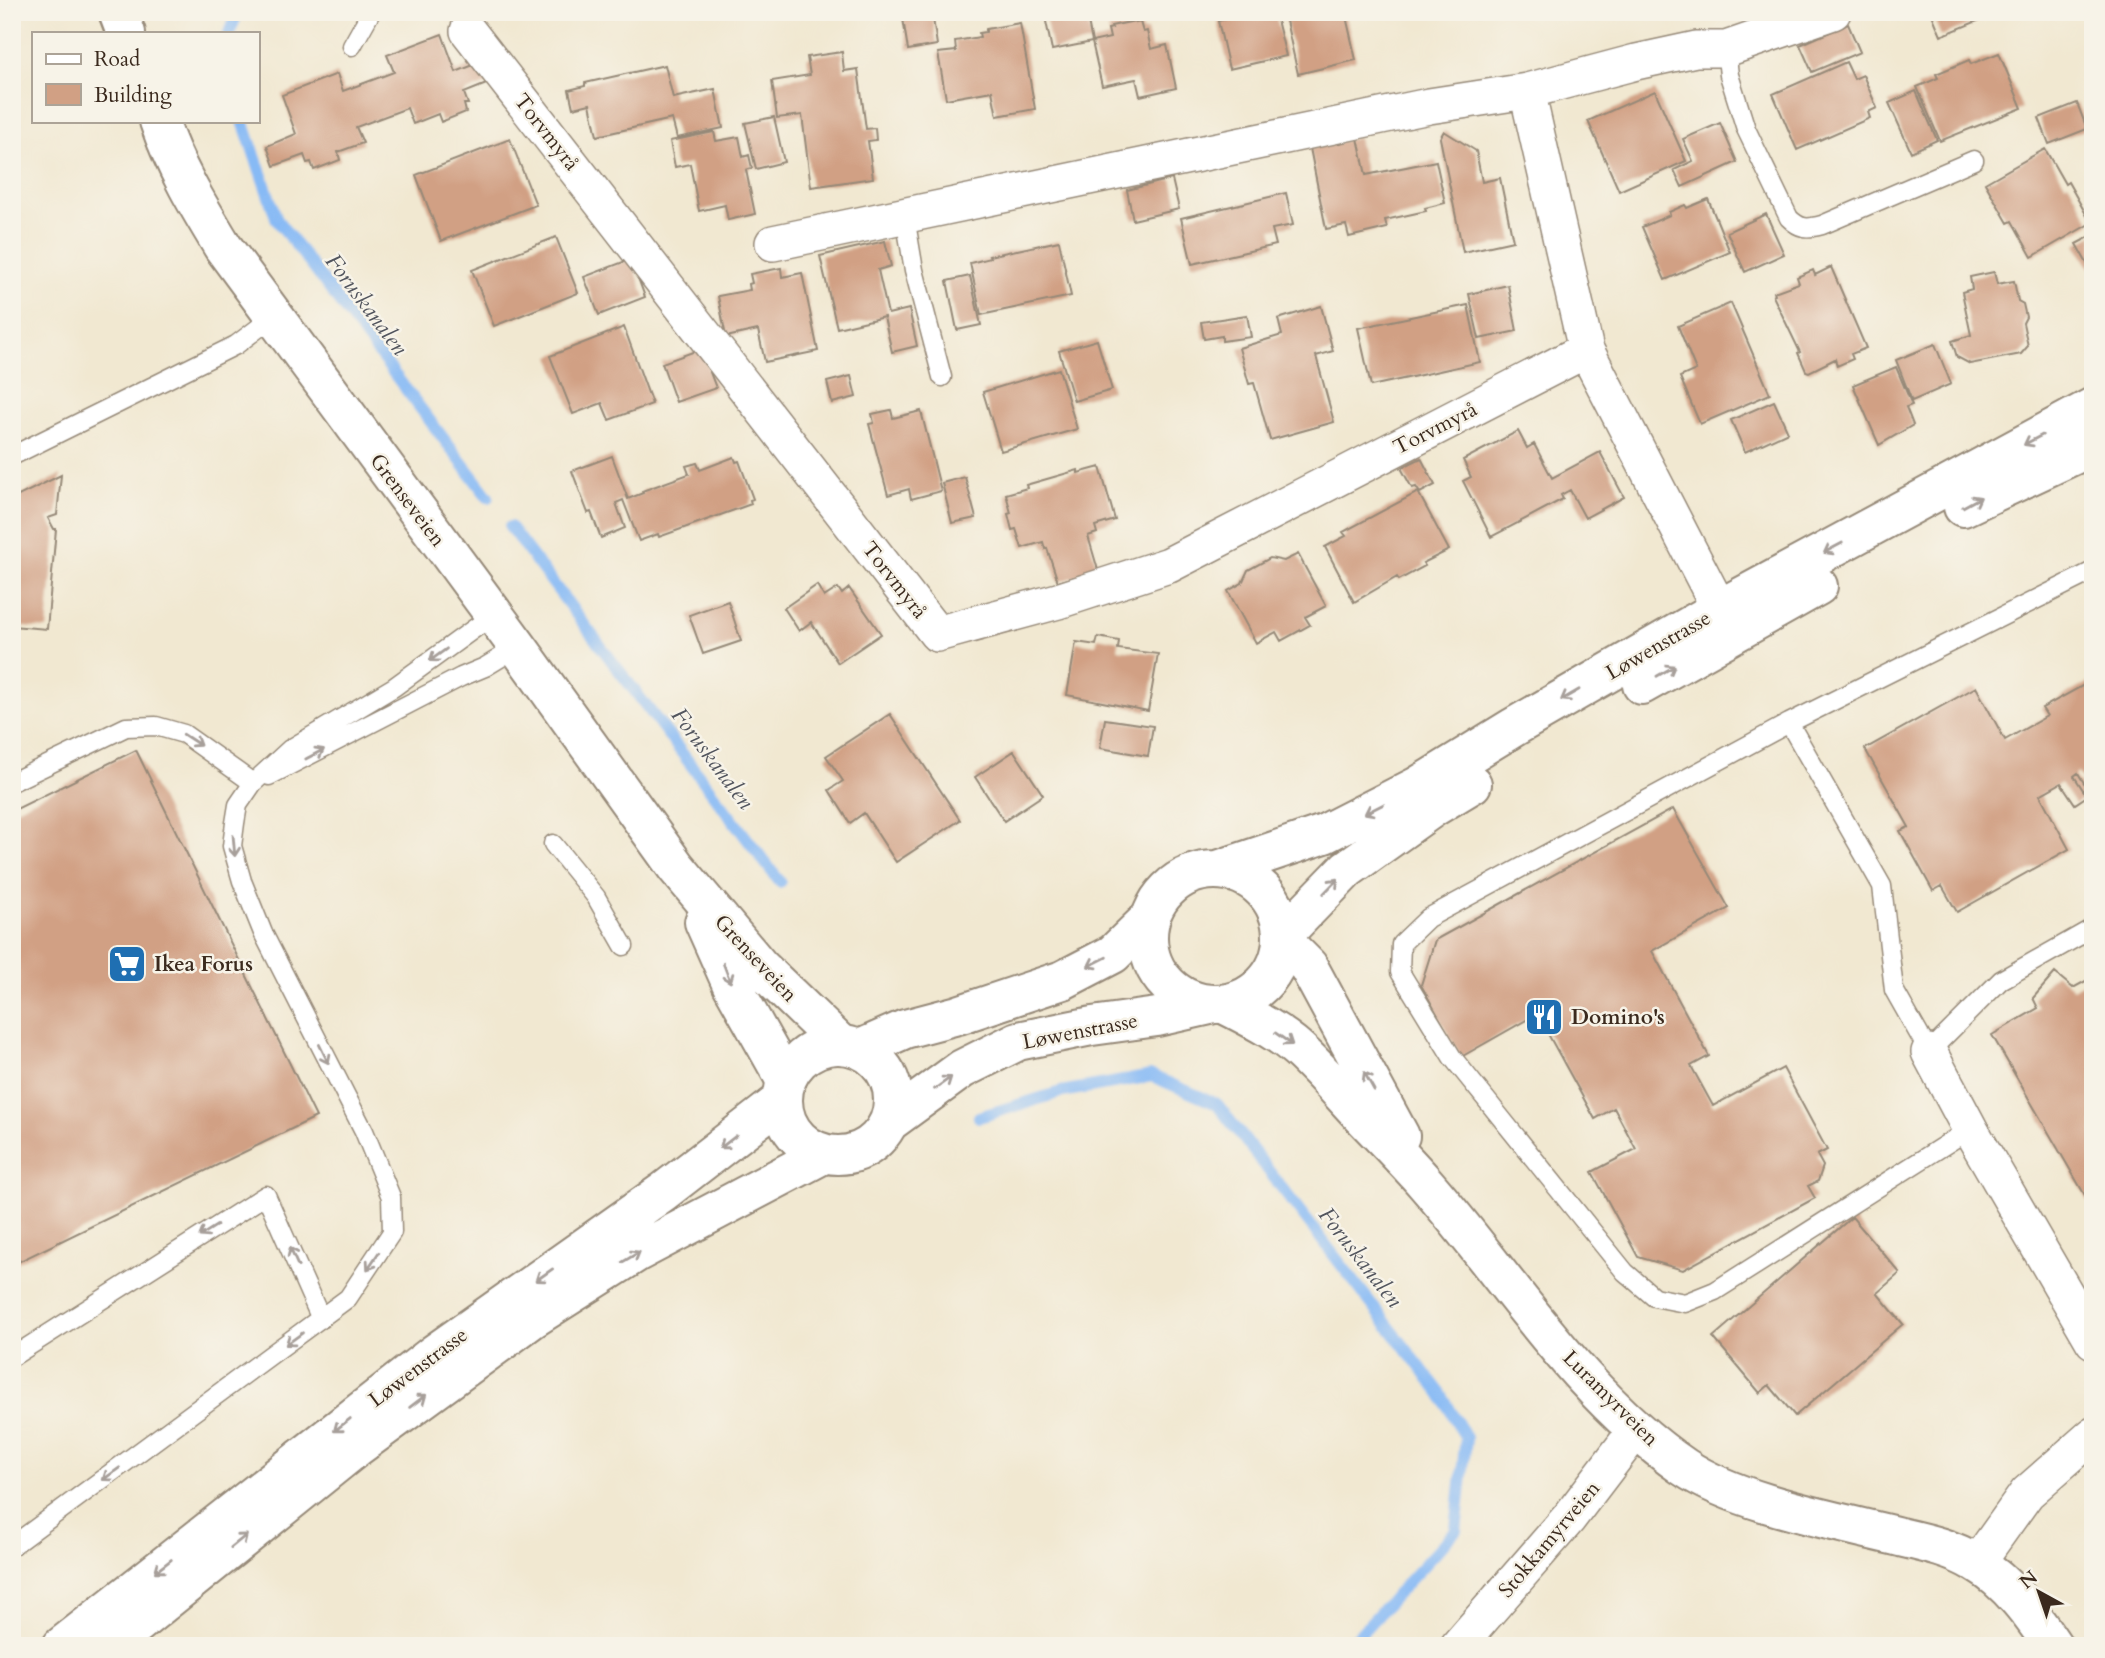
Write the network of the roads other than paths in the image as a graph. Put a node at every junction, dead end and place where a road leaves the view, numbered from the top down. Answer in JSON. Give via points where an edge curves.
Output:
{"nodes":[{"id":1,"x":118,"y":12,"type":"edge"},
{"id":2,"x":371,"y":12,"type":"edge"},
{"id":3,"x":1833,"y":12,"type":"edge"},
{"id":4,"x":468,"y":31,"type":"dead end"},
{"id":5,"x":127,"y":32,"type":"edge"},
{"id":6,"x":352,"y":46,"type":"dead end"},
{"id":7,"x":1726,"y":49,"type":"junction"},
{"id":8,"x":1527,"y":91,"type":"junction"},
{"id":9,"x":159,"y":122,"type":"edge"},
{"id":10,"x":1974,"y":160,"type":"dead end"},
{"id":11,"x":905,"y":217,"type":"junction"},
{"id":12,"x":773,"y":243,"type":"dead end"},
{"id":13,"x":273,"y":317,"type":"junction"},
{"id":14,"x":1586,"y":350,"type":"junction"},
{"id":15,"x":942,"y":377,"type":"dead end"},
{"id":16,"x":2093,"y":407,"type":"edge"},
{"id":17,"x":2093,"y":446,"type":"edge"},
{"id":18,"x":12,"y":456,"type":"edge"},
{"id":19,"x":2093,"y":571,"type":"edge"},
{"id":20,"x":493,"y":615,"type":"junction"},
{"id":21,"x":1726,"y":621,"type":"junction"},
{"id":22,"x":518,"y":647,"type":"junction"},
{"id":23,"x":1789,"y":723,"type":"junction"},
{"id":24,"x":12,"y":782,"type":"edge"},
{"id":25,"x":253,"y":783,"type":"junction"},
{"id":26,"x":553,"y":844,"type":"dead end"},
{"id":27,"x":677,"y":867,"type":"junction"},
{"id":28,"x":1218,"y":870,"type":"junction"},
{"id":29,"x":1149,"y":919,"type":"junction"},
{"id":30,"x":2093,"y":928,"type":"edge"},
{"id":31,"x":1282,"y":937,"type":"junction"},
{"id":32,"x":624,"y":946,"type":"dead end"},
{"id":33,"x":1218,"y":1005,"type":"junction"},
{"id":34,"x":850,"y":1047,"type":"junction"},
{"id":35,"x":1929,"y":1052,"type":"junction"},
{"id":36,"x":784,"y":1091,"type":"junction"},
{"id":37,"x":888,"y":1123,"type":"junction"},
{"id":38,"x":1970,"y":1129,"type":"junction"},
{"id":39,"x":824,"y":1154,"type":"junction"},
{"id":40,"x":1426,"y":1184,"type":"junction"},
{"id":41,"x":321,"y":1319,"type":"junction"},
{"id":42,"x":2093,"y":1341,"type":"edge"},
{"id":43,"x":12,"y":1357,"type":"edge"},
{"id":44,"x":1636,"y":1430,"type":"junction"},
{"id":45,"x":2093,"y":1435,"type":"edge"},
{"id":46,"x":12,"y":1545,"type":"edge"},
{"id":47,"x":1977,"y":1563,"type":"junction"},
{"id":48,"x":62,"y":1646,"type":"edge"},
{"id":49,"x":110,"y":1646,"type":"edge"},
{"id":50,"x":1458,"y":1646,"type":"edge"},
{"id":51,"x":2053,"y":1646,"type":"edge"}],
"edges":[{"from":1,"to":5,"type":"main road"},
{"from":2,"to":6,"type":"lane"},
{"from":3,"to":7,"type":"street"},
{"from":4,"to":14,"type":"street","name":"Torvmyrå","via":[[937,634],[1169,565]]},
{"from":7,"to":8,"type":"street","via":[[1696,49],[1648,59]]},
{"from":7,"to":10,"type":"lane","via":[[1746,129],[1788,218],[1797,226],[1822,225]]},
{"from":8,"to":11,"type":"street","via":[[1429,106]]},
{"from":8,"to":14,"type":"street"},
{"from":9,"to":13,"type":"main road","name":"Grenseveien","via":[[191,193]]},
{"from":11,"to":12,"type":"street"},
{"from":11,"to":15,"type":"lane"},
{"from":13,"to":18,"type":"lane","via":[[236,345]]},
{"from":13,"to":20,"type":"main road","name":"Grenseveien"},
{"from":14,"to":21,"type":"street"},
{"from":16,"to":21,"type":"main road","name":"Løwenstrasse","one_way":true},
{"from":21,"to":17,"type":"main road","name":"Løwenstrasse","one_way":true},
{"from":19,"to":23,"type":"lane"},
{"from":20,"to":22,"type":"main road","name":"Grenseveien"},
{"from":20,"to":25,"type":"lane","one_way":true,"via":[[394,687],[290,749]]},
{"from":21,"to":28,"type":"main road","name":"Løwenstrasse","one_way":true,"via":[[1514,727],[1418,786],[1324,834]]},
{"from":31,"to":21,"type":"main road","name":"Løwenstrasse","one_way":true,"via":[[1347,869],[1433,807]]},
{"from":25,"to":22,"type":"lane","one_way":true},
{"from":22,"to":27,"type":"main road","name":"Grenseveien"},
{"from":23,"to":35,"type":"lane","via":[[1882,886],[1894,990]]},
{"from":23,"to":38,"type":"lane","via":[[1427,918],[1401,944],[1401,971],[1451,1057],[1625,1272],[1654,1297],[1685,1303],[1715,1291]]},
{"from":24,"to":25,"type":"lane","one_way":true,"via":[[127,727],[156,726],[184,734]]},
{"from":25,"to":41,"type":"lane","one_way":true,"via":[[238,805],[232,846],[242,880],[263,933],[364,1131],[391,1197],[392,1232],[348,1298]]},
{"from":26,"to":32,"type":"lane","via":[[596,897]]},
{"from":27,"to":34,"type":"main road","name":"Grenseveien","via":[[760,967]]},
{"from":27,"to":36,"type":"main road","name":"Grenseveien","one_way":true},
{"from":28,"to":29,"type":"main road","via":[[1196,872],[1175,882],[1159,898]]},
{"from":28,"to":31,"type":"main road","via":[[1238,873],[1269,897],[1279,915]]},
{"from":29,"to":33,"type":"main road","via":[[1147,940],[1161,979],[1195,1003]]},
{"from":29,"to":34,"type":"main road","one_way":true,"via":[[1113,954],[1063,980]]},
{"from":30,"to":35,"type":"lane","via":[[2001,980]]},
{"from":31,"to":33,"type":"main road","via":[[1281,954],[1261,987],[1244,998]]},
{"from":40,"to":31,"type":"main road","name":"Luramyrveien","one_way":true,"via":[[1308,966]]},
{"from":37,"to":33,"type":"main road","name":"Løwenstrasse","one_way":true,"via":[[962,1069],[1017,1041]]},
{"from":33,"to":40,"type":"main road","name":"Luramyrveien","one_way":true,"via":[[1259,1022],[1298,1049]]},
{"from":34,"to":36,"type":"main road","via":[[824,1047],[808,1054],[795,1066]]},
{"from":34,"to":37,"type":"main road","via":[[874,1059],[886,1072],[893,1107]]},
{"from":35,"to":38,"type":"street"},
{"from":36,"to":39,"type":"main road","via":[[786,1118],[794,1134],[807,1147]]},
{"from":36,"to":48,"type":"main road","name":"Løwenstrasse","one_way":true,"via":[[663,1192],[434,1354]]},
{"from":37,"to":39,"type":"main road","via":[[862,1150],[843,1156]]},
{"from":38,"to":42,"type":"street"},
{"from":49,"to":39,"type":"main road","name":"Løwenstrasse","one_way":true,"via":[[357,1447],[532,1319],[636,1253]]},
{"from":40,"to":44,"type":"main road","name":"Luramyrveien","via":[[1588,1380]]},
{"from":41,"to":43,"type":"lane","one_way":true,"via":[[266,1195]]},
{"from":41,"to":46,"type":"lane","one_way":true},
{"from":44,"to":47,"type":"main road","name":"Luramyrveien","via":[[1687,1468],[1727,1488],[1779,1506],[1941,1547]]},
{"from":44,"to":50,"type":"street","name":"Stokkamyrveien","via":[[1569,1518]]},
{"from":45,"to":47,"type":"street","via":[[2027,1493]]},
{"from":47,"to":51,"type":"main road","name":"Luramyrveien","via":[[2032,1614]]}]}
